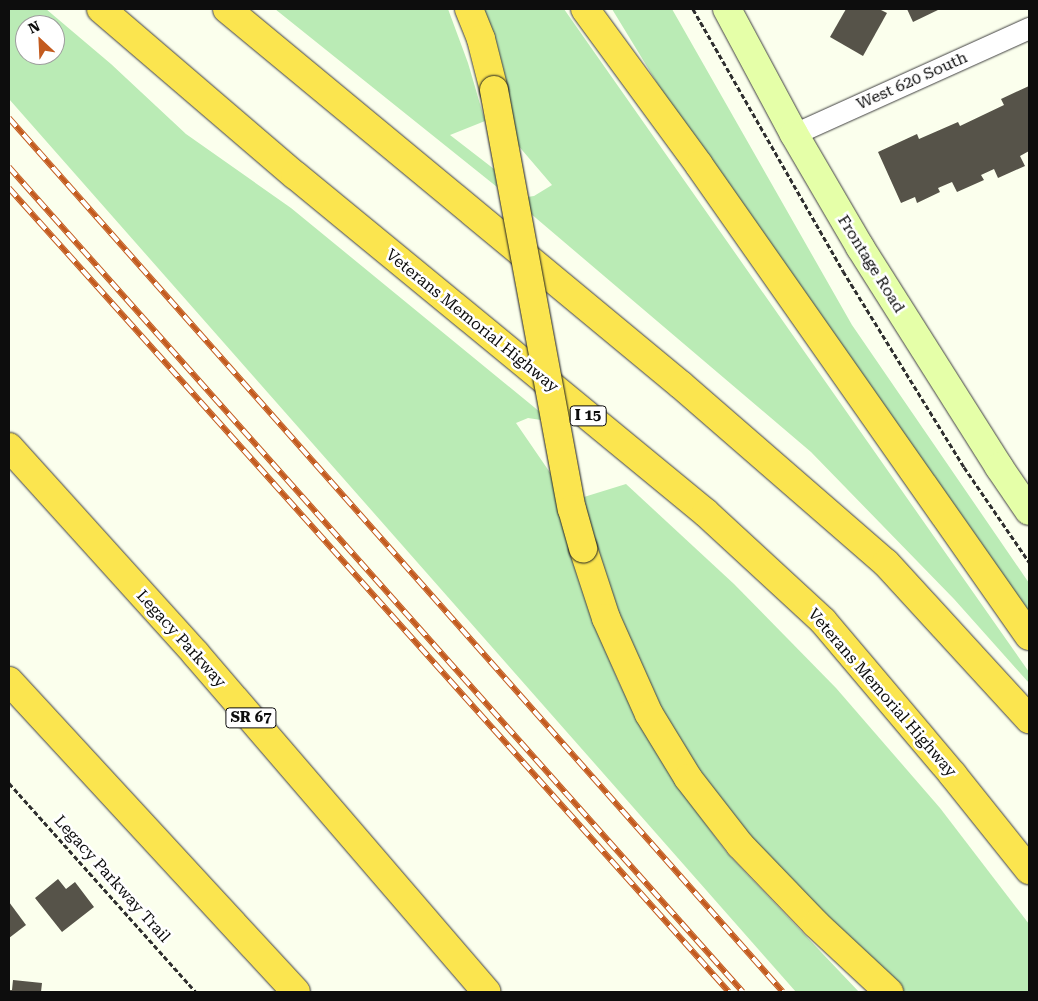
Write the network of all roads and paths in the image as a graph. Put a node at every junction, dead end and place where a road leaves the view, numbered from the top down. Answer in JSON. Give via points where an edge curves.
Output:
{"nodes":[{"id":1,"x":101,"y":9,"type":"edge"},
{"id":2,"x":227,"y":9,"type":"edge"},
{"id":3,"x":469,"y":9,"type":"edge"},
{"id":4,"x":585,"y":9,"type":"edge"},
{"id":5,"x":592,"y":9,"type":"edge"},
{"id":6,"x":727,"y":9,"type":"edge"},
{"id":7,"x":1029,"y":28,"type":"edge"},
{"id":8,"x":612,"y":47,"type":"junction"},
{"id":9,"x":794,"y":134,"type":"junction"},
{"id":10,"x":9,"y":448,"type":"edge"},
{"id":11,"x":1029,"y":511,"type":"edge"},
{"id":12,"x":1029,"y":636,"type":"edge"},
{"id":13,"x":9,"y":681,"type":"edge"},
{"id":14,"x":1029,"y":719,"type":"edge"},
{"id":15,"x":9,"y":783,"type":"edge"},
{"id":16,"x":1029,"y":870,"type":"edge"},
{"id":17,"x":196,"y":992,"type":"edge"},
{"id":18,"x":296,"y":992,"type":"edge"},
{"id":19,"x":487,"y":992,"type":"edge"},
{"id":20,"x":889,"y":992,"type":"edge"}],
"edges":[{"from":1,"to":16,"type":"highway","name":"Veterans Memorial Highway","number":"I 15","via":[[295,175],[706,513],[823,621]]},
{"from":2,"to":14,"type":"highway","via":[[681,386],[886,563]]},
{"from":3,"to":20,"type":"highway","bridge":true,"via":[[494,90],[570,501],[606,618],[649,714],[688,778],[740,845],[816,924]]},
{"from":4,"to":8,"type":"highway"},
{"from":5,"to":8,"type":"highway"},
{"from":6,"to":9,"type":"street","name":"Frontage Road"},
{"from":7,"to":9,"type":"street","name":"West 620 South"},
{"from":8,"to":12,"type":"highway","via":[[699,165]]},
{"from":9,"to":11,"type":"street","name":"Frontage Road","via":[[860,247]]},
{"from":10,"to":19,"type":"highway","name":"Legacy Parkway","number":"SR 67","via":[[195,653]]},
{"from":13,"to":18,"type":"highway"},
{"from":15,"to":17,"type":"path","name":"Legacy Parkway Trail"}]}
